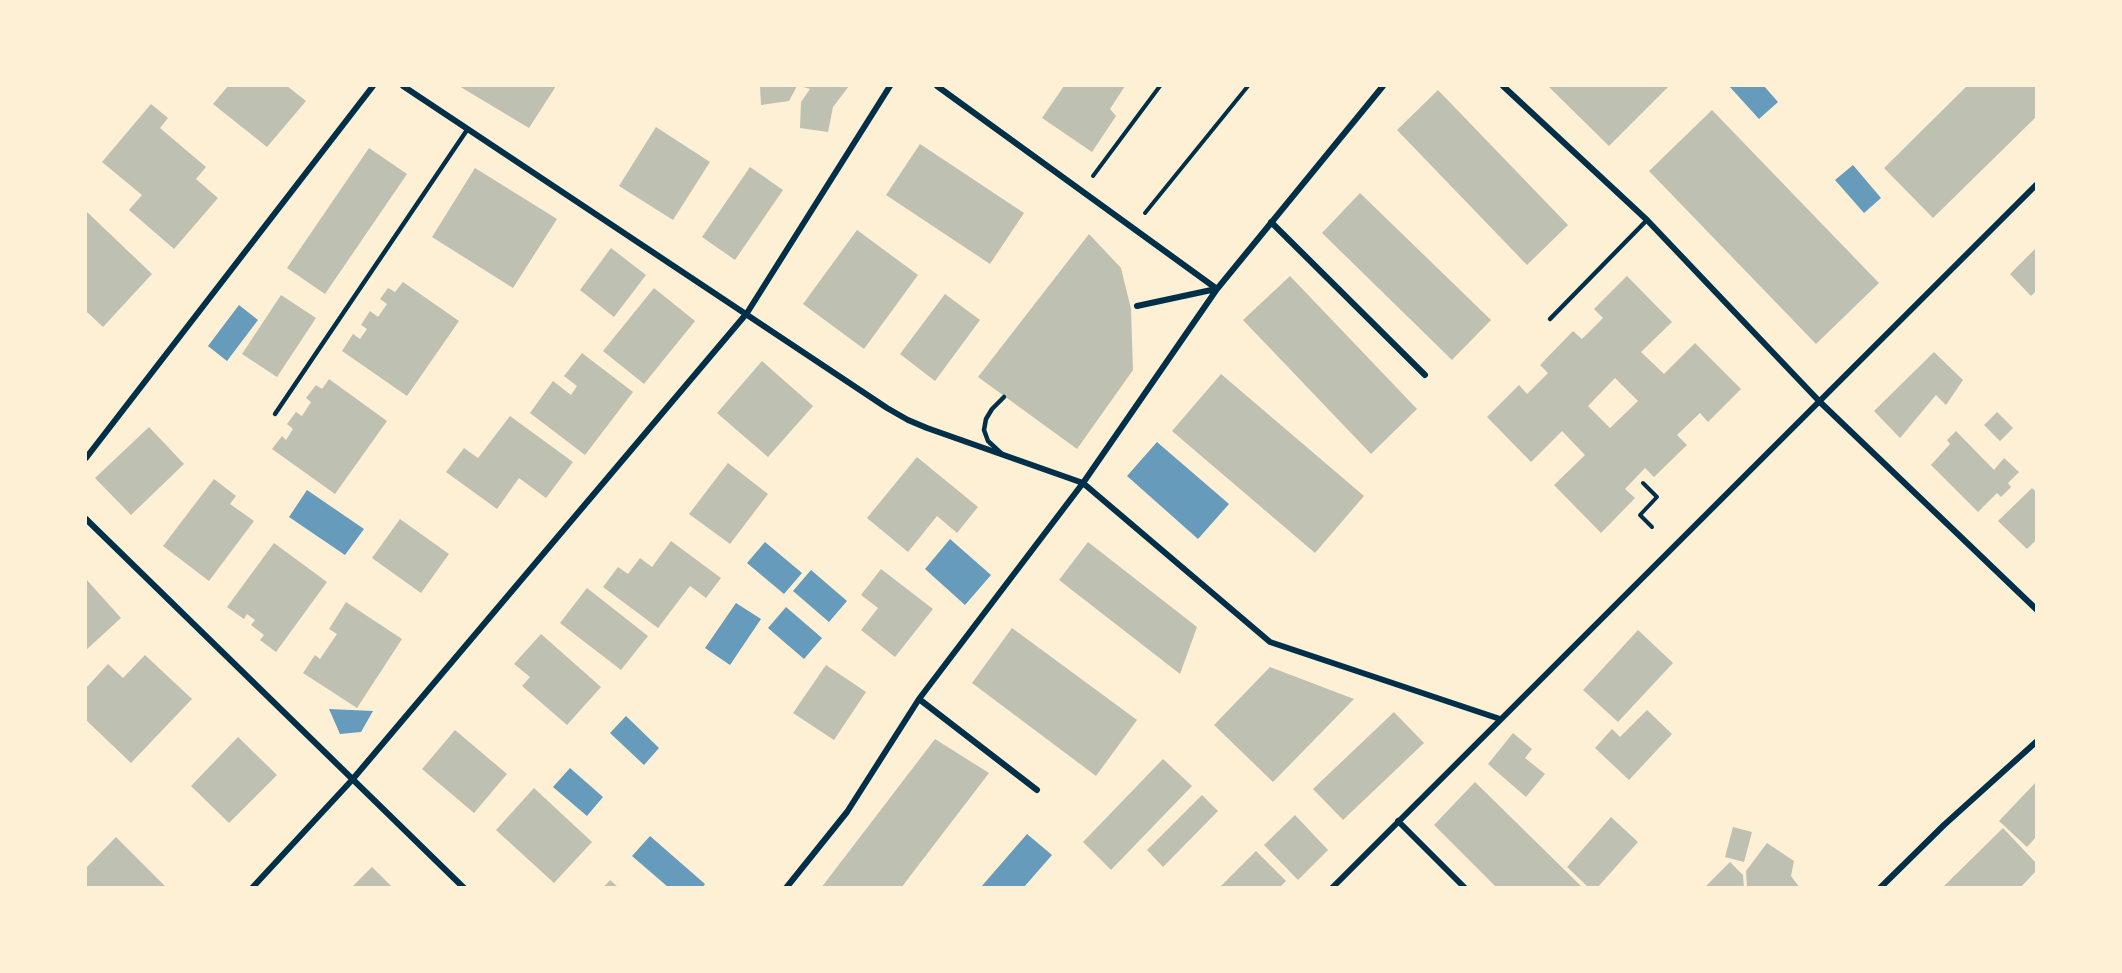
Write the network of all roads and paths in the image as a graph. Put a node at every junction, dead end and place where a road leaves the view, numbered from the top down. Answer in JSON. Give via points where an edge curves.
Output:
{"nodes":[{"id":1,"x":373,"y":86,"type":"edge"},
{"id":2,"x":403,"y":86,"type":"edge"},
{"id":3,"x":891,"y":86,"type":"edge"},
{"id":4,"x":937,"y":86,"type":"edge"},
{"id":5,"x":1160,"y":86,"type":"edge"},
{"id":6,"x":1248,"y":86,"type":"edge"},
{"id":7,"x":1383,"y":86,"type":"edge"},
{"id":8,"x":1503,"y":86,"type":"edge"},
{"id":9,"x":467,"y":130,"type":"junction"},
{"id":10,"x":2037,"y":185,"type":"edge"},
{"id":11,"x":1082,"y":191,"type":"junction"},
{"id":12,"x":1647,"y":220,"type":"junction"},
{"id":13,"x":1271,"y":222,"type":"junction"},
{"id":14,"x":1133,"y":228,"type":"junction"},
{"id":15,"x":1217,"y":288,"type":"junction"},
{"id":16,"x":1137,"y":306,"type":"dead end"},
{"id":17,"x":747,"y":313,"type":"junction"},
{"id":18,"x":1550,"y":319,"type":"dead end"},
{"id":19,"x":1425,"y":375,"type":"dead end"},
{"id":20,"x":1004,"y":397,"type":"dead end"},
{"id":21,"x":1820,"y":402,"type":"junction"},
{"id":22,"x":275,"y":414,"type":"dead end"},
{"id":23,"x":1004,"y":455,"type":"junction"},
{"id":24,"x":86,"y":458,"type":"edge"},
{"id":25,"x":1083,"y":483,"type":"junction"},
{"id":26,"x":1643,"y":483,"type":"dead end"},
{"id":27,"x":86,"y":519,"type":"edge"},
{"id":28,"x":1652,"y":527,"type":"dead end"},
{"id":29,"x":2037,"y":609,"type":"edge"},
{"id":30,"x":919,"y":699,"type":"junction"},
{"id":31,"x":1500,"y":719,"type":"junction"},
{"id":32,"x":2037,"y":742,"type":"edge"},
{"id":33,"x":352,"y":780,"type":"junction"},
{"id":34,"x":1037,"y":790,"type":"dead end"},
{"id":35,"x":1398,"y":821,"type":"junction"},
{"id":36,"x":252,"y":888,"type":"edge"},
{"id":37,"x":464,"y":888,"type":"edge"},
{"id":38,"x":786,"y":888,"type":"edge"},
{"id":39,"x":1332,"y":888,"type":"edge"},
{"id":40,"x":1465,"y":888,"type":"edge"},
{"id":41,"x":1880,"y":888,"type":"edge"}],
"edges":[{"from":1,"to":24,"type":"street"},
{"from":2,"to":9,"type":"street"},
{"from":3,"to":17,"type":"street"},
{"from":4,"to":11,"type":"street"},
{"from":5,"to":11,"type":"path"},
{"from":6,"to":14,"type":"path"},
{"from":7,"to":13,"type":"street"},
{"from":8,"to":12,"type":"street"},
{"from":9,"to":17,"type":"street"},
{"from":9,"to":22,"type":"lane"},
{"from":10,"to":21,"type":"street"},
{"from":11,"to":14,"type":"street"},
{"from":12,"to":18,"type":"lane"},
{"from":12,"to":21,"type":"street"},
{"from":13,"to":15,"type":"street"},
{"from":13,"to":19,"type":"street"},
{"from":14,"to":15,"type":"street"},
{"from":15,"to":16,"type":"street"},
{"from":15,"to":25,"type":"street"},
{"from":17,"to":23,"type":"street","via":[[908,420]]},
{"from":17,"to":33,"type":"street"},
{"from":20,"to":23,"type":"lane","via":[[992,409],[984,430],[988,441]]},
{"from":21,"to":29,"type":"street"},
{"from":21,"to":31,"type":"street"},
{"from":23,"to":25,"type":"street"},
{"from":25,"to":30,"type":"street"},
{"from":25,"to":31,"type":"street","via":[[1270,642]]},
{"from":26,"to":28,"type":"path","via":[[1657,497],[1640,515]]},
{"from":27,"to":33,"type":"street"},
{"from":30,"to":34,"type":"street"},
{"from":30,"to":38,"type":"street","via":[[847,812]]},
{"from":31,"to":35,"type":"street"},
{"from":32,"to":41,"type":"street"},
{"from":33,"to":36,"type":"street"},
{"from":33,"to":37,"type":"street"},
{"from":35,"to":39,"type":"street"},
{"from":35,"to":40,"type":"street"}]}
